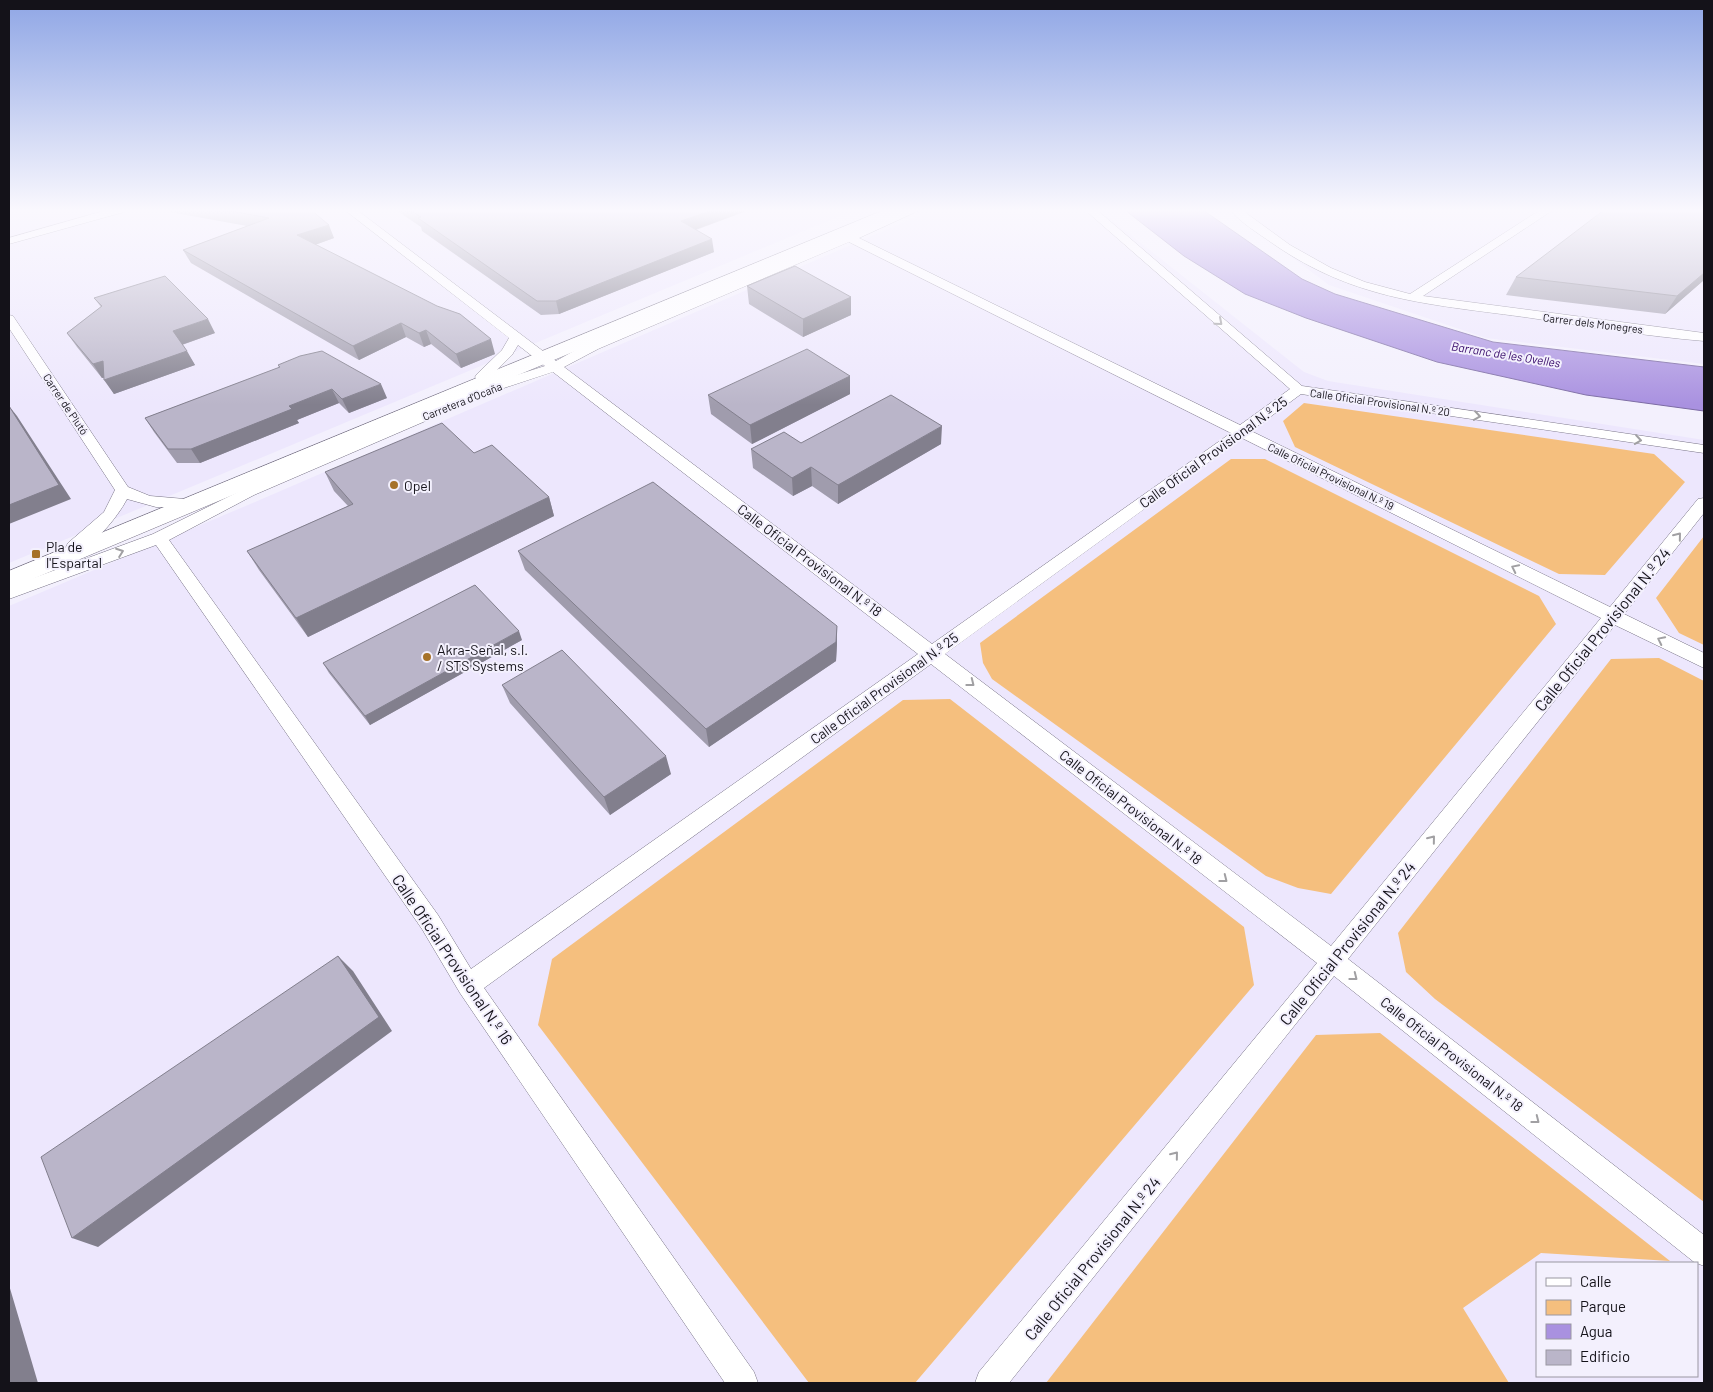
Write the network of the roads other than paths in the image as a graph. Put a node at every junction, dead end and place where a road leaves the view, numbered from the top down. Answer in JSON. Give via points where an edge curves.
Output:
{"nodes":[{"id":1,"x":436,"y":275,"type":"edge"},
{"id":2,"x":736,"y":275,"type":"edge"},
{"id":3,"x":745,"y":275,"type":"edge"},
{"id":4,"x":762,"y":275,"type":"edge"},
{"id":5,"x":925,"y":275,"type":"edge"},
{"id":6,"x":1165,"y":275,"type":"edge"},
{"id":7,"x":1336,"y":275,"type":"edge"},
{"id":8,"x":1448,"y":275,"type":"edge"},
{"id":9,"x":1414,"y":297,"type":"junction"},
{"id":10,"x":9,"y":319,"type":"edge"},
{"id":11,"x":516,"y":336,"type":"junction"},
{"id":12,"x":1704,"y":337,"type":"edge"},
{"id":13,"x":544,"y":360,"type":"junction"},
{"id":14,"x":482,"y":377,"type":"junction"},
{"id":15,"x":1298,"y":389,"type":"junction"},
{"id":16,"x":1242,"y":432,"type":"junction"},
{"id":17,"x":1704,"y":449,"type":"edge"},
{"id":18,"x":123,"y":490,"type":"junction"},
{"id":19,"x":179,"y":503,"type":"junction"},
{"id":20,"x":1704,"y":503,"type":"edge"},
{"id":21,"x":159,"y":538,"type":"junction"},
{"id":22,"x":74,"y":547,"type":"junction"},
{"id":23,"x":9,"y":574,"type":"edge"},
{"id":24,"x":9,"y":581,"type":"edge"},
{"id":25,"x":9,"y":593,"type":"edge"},
{"id":26,"x":1613,"y":616,"type":"junction"},
{"id":27,"x":932,"y":653,"type":"junction"},
{"id":28,"x":1704,"y":661,"type":"edge"},
{"id":29,"x":1333,"y":961,"type":"junction"},
{"id":30,"x":468,"y":985,"type":"junction"},
{"id":31,"x":1704,"y":1252,"type":"edge"},
{"id":32,"x":742,"y":1383,"type":"edge"},
{"id":33,"x":990,"y":1383,"type":"edge"}],
"edges":[{"from":1,"to":11,"type":"street","name":"Calle Oficial Provisional N.º 18"},
{"from":2,"to":13,"type":"main road","name":"Carretera d'Ocaña"},
{"from":3,"to":13,"type":"main road","name":"Carretera d'Ocaña"},
{"from":4,"to":13,"type":"street","name":"Carretera d'Ocaña","via":[[593,346]]},
{"from":5,"to":16,"type":"street","name":"Calle Oficial Provisional N.º 19"},
{"from":6,"to":15,"type":"street","name":"Calle Oficial Provisional N.º 20","one_way":true},
{"from":7,"to":9,"type":"street","name":"Carrer dels Monegres","via":[[1393,294]]},
{"from":8,"to":9,"type":"street"},
{"from":9,"to":12,"type":"street","name":"Carrer dels Monegres","via":[[1457,306]]},
{"from":10,"to":18,"type":"street","name":"Carrer de Plutó"},
{"from":11,"to":13,"type":"street","name":"Calle Oficial Provisional N.º 18"},
{"from":11,"to":14,"type":"street","via":[[507,352]]},
{"from":13,"to":14,"type":"main road","name":"Carretera d'Ocaña"},
{"from":13,"to":21,"type":"street","name":"Carretera d'Ocaña","via":[[490,388],[258,488]]},
{"from":13,"to":24,"type":"main road","name":"Carretera d'Ocaña"},
{"from":13,"to":27,"type":"street","name":"Calle Oficial Provisional N.º 18"},
{"from":14,"to":19,"type":"main road","name":"Carretera d'Ocaña"},
{"from":15,"to":16,"type":"street","name":"Calle Oficial Provisional N.º 25"},
{"from":15,"to":17,"type":"street","name":"Calle Oficial Provisional N.º 20","one_way":true},
{"from":26,"to":16,"type":"street","name":"Calle Oficial Provisional N.º 19","one_way":true},
{"from":16,"to":27,"type":"street","name":"Calle Oficial Provisional N.º 25"},
{"from":18,"to":19,"type":"street","via":[[155,504]]},
{"from":18,"to":22,"type":"street","via":[[118,506],[110,516]]},
{"from":19,"to":22,"type":"main road","name":"Carretera d'Ocaña"},
{"from":26,"to":20,"type":"street","name":"Calle Oficial Provisional N.º 24","one_way":true},
{"from":25,"to":21,"type":"street","name":"Carretera d'Ocaña","one_way":true},
{"from":21,"to":30,"type":"street","name":"Calle Oficial Provisional N.º 16","via":[[430,922]]},
{"from":22,"to":23,"type":"main road","name":"Carretera d'Ocaña"},
{"from":28,"to":26,"type":"street","name":"Calle Oficial Provisional N.º 19","one_way":true},
{"from":29,"to":26,"type":"street","name":"Calle Oficial Provisional N.º 24","one_way":true},
{"from":27,"to":29,"type":"street","name":"Calle Oficial Provisional N.º 18","one_way":true},
{"from":27,"to":30,"type":"street","name":"Calle Oficial Provisional N.º 25"},
{"from":29,"to":31,"type":"street","name":"Calle Oficial Provisional N.º 18","one_way":true},
{"from":33,"to":29,"type":"street","name":"Calle Oficial Provisional N.º 24","one_way":true},
{"from":30,"to":32,"type":"street","name":"Calle Oficial Provisional N.º 16"}]}
